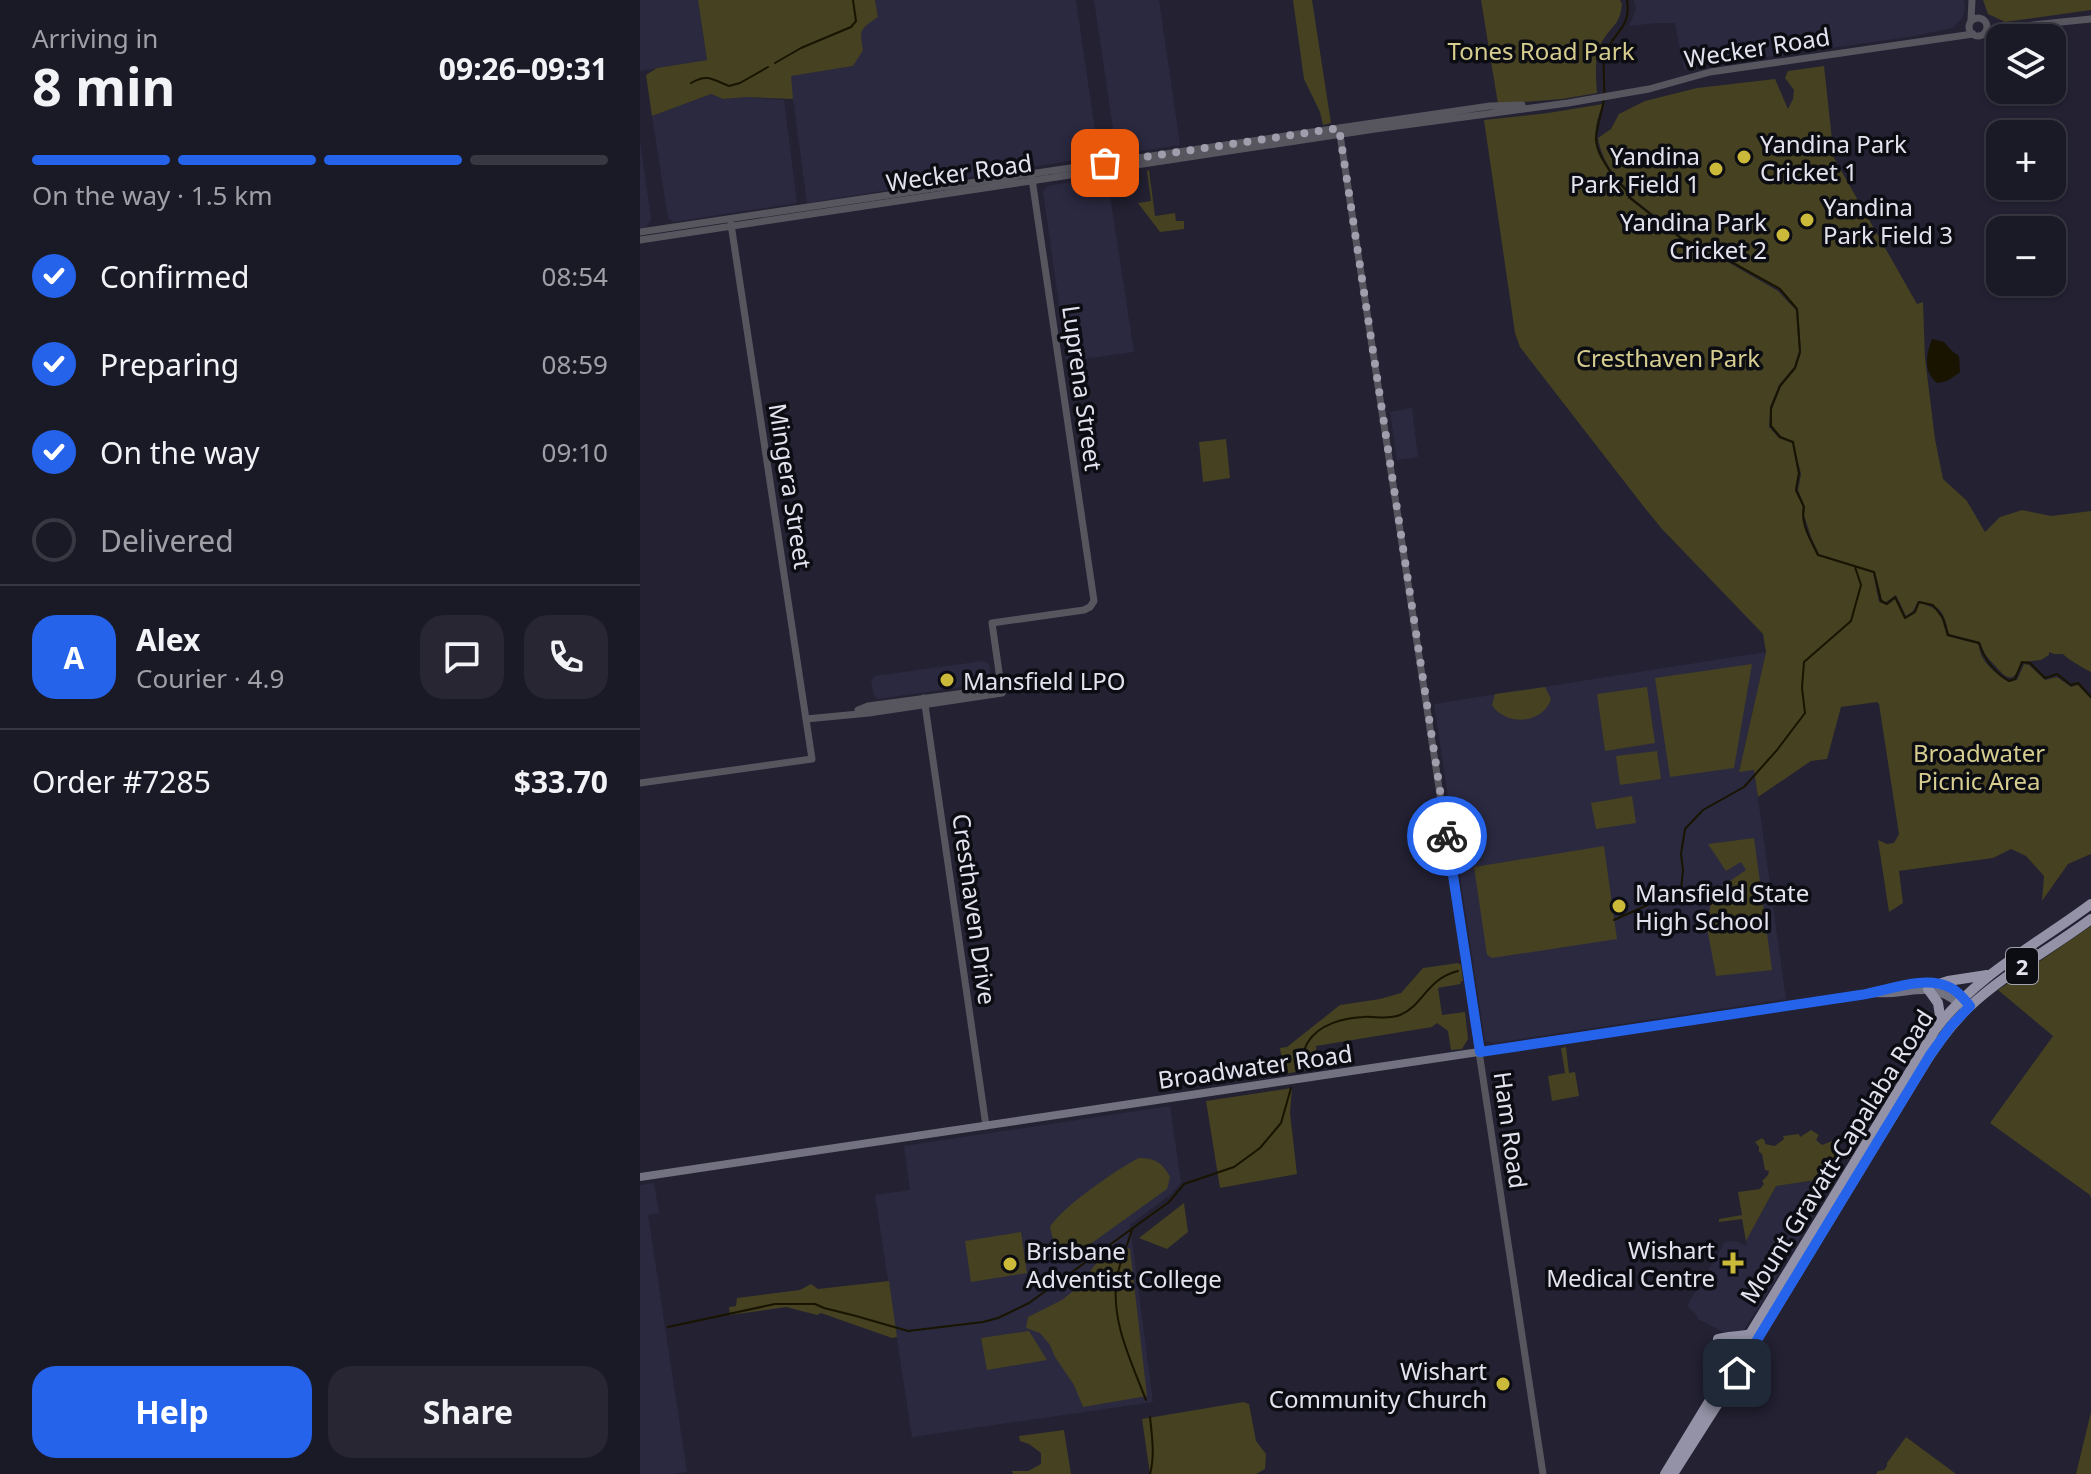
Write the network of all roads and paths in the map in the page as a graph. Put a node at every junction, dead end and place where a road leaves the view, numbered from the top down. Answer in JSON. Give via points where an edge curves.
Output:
{"nodes":[{"id":1,"x":1973,"y":3,"type":"edge"},
{"id":2,"x":2091,"y":19,"type":"edge"},
{"id":3,"x":1984,"y":20,"type":"junction"},
{"id":4,"x":1971,"y":22,"type":"junction"},
{"id":5,"x":1994,"y":24,"type":"edge"},
{"id":6,"x":2043,"y":24,"type":"edge"},
{"id":7,"x":1985,"y":33,"type":"joint"},
{"id":8,"x":1973,"y":34,"type":"junction"},
{"id":9,"x":1953,"y":36,"type":"junction"},
{"id":10,"x":1340,"y":131,"type":"junction"},
{"id":11,"x":1032,"y":177,"type":"junction"},
{"id":12,"x":731,"y":222,"type":"junction"},
{"id":13,"x":640,"y":232,"type":"edge"},
{"id":14,"x":640,"y":240,"type":"edge"},
{"id":15,"x":924,"y":701,"type":"junction"},
{"id":16,"x":806,"y":719,"type":"junction"},
{"id":17,"x":640,"y":783,"type":"edge"},
{"id":18,"x":2091,"y":904,"type":"edge"},
{"id":19,"x":2091,"y":919,"type":"edge"},
{"id":20,"x":1989,"y":975,"type":"junction"},
{"id":21,"x":1939,"y":984,"type":"junction"},
{"id":22,"x":1928,"y":989,"type":"junction"},
{"id":23,"x":1875,"y":993,"type":"junction"},
{"id":24,"x":1964,"y":1004,"type":"junction"},
{"id":25,"x":1941,"y":1022,"type":"junction"},
{"id":26,"x":1480,"y":1052,"type":"junction"},
{"id":27,"x":986,"y":1126,"type":"junction"},
{"id":28,"x":640,"y":1177,"type":"edge"},
{"id":29,"x":1750,"y":1334,"type":"junction"},
{"id":30,"x":1737,"y":1373,"type":"junction"},
{"id":31,"x":1766,"y":1374,"type":"dead end"},
{"id":32,"x":1722,"y":1381,"type":"junction"},
{"id":33,"x":1543,"y":1474,"type":"edge"},
{"id":34,"x":1665,"y":1474,"type":"edge"},
{"id":35,"x":1673,"y":1474,"type":"edge"}],
"edges":[{"from":1,"to":3,"type":"street"},
{"from":1,"to":4,"type":"street"},
{"from":2,"to":6,"type":"street","name":"Wecker Road"},
{"from":3,"to":4,"type":"street","name":"Wecker Road"},
{"from":3,"to":5,"type":"street","name":"Wecker Road"},
{"from":3,"to":7,"type":"street"},
{"from":4,"to":8,"type":"street"},
{"from":4,"to":9,"type":"street","name":"Wecker Road"},
{"from":7,"to":8,"type":"street","name":"Wecker Road"},
{"from":8,"to":9,"type":"street","name":"Wecker Road"},
{"from":9,"to":10,"type":"street","name":"Wecker Road","via":[[1710,72],[1568,103]]},
{"from":10,"to":11,"type":"street","name":"Wecker Road"},
{"from":10,"to":26,"type":"street","name":"Ham Road"},
{"from":11,"to":12,"type":"street","name":"Wecker Road"},
{"from":11,"to":15,"type":"street","name":"Luprena Street","via":[[1094,601],[1084,610],[992,623],[1002,690]]},
{"from":12,"to":13,"type":"street","name":"Wecker Road"},
{"from":12,"to":14,"type":"street","name":"Wecker Road"},
{"from":12,"to":16,"type":"street","name":"Mingera Street"},
{"from":15,"to":16,"type":"street"},
{"from":15,"to":27,"type":"street","name":"Cresthaven Drive"},
{"from":16,"to":17,"type":"street","name":"Mingera Street","via":[[812,759]]},
{"from":18,"to":20,"type":"highway","name":"Mount Gravatt-Capalaba Road","number":"2"},
{"from":19,"to":24,"type":"highway","name":"Mount Gravatt-Capalaba Road","number":"2"},
{"from":20,"to":21,"type":"highway"},
{"from":20,"to":24,"type":"highway","name":"Mount Gravatt-Capalaba Road","number":"2"},
{"from":21,"to":23,"type":"main road","name":"Broadwater Road"},
{"from":21,"to":24,"type":"main road","via":[[1952,989]]},
{"from":22,"to":23,"type":"main road","name":"Broadwater Road"},
{"from":22,"to":24,"type":"main road","name":"Broadwater Road"},
{"from":22,"to":25,"type":"highway","via":[[1938,1003]]},
{"from":23,"to":26,"type":"main road","name":"Broadwater Road"},
{"from":24,"to":25,"type":"highway","name":"Mount Gravatt-Capalaba Road","number":"2"},
{"from":24,"to":30,"type":"highway","name":"Mount Gravatt-Capalaba Road","number":"2"},
{"from":25,"to":29,"type":"highway","name":"Mount Gravatt-Capalaba Road","number":"2"},
{"from":26,"to":27,"type":"main road","name":"Broadwater Road"},
{"from":26,"to":33,"type":"street","name":"Ham Road"},
{"from":27,"to":28,"type":"main road","name":"Broadwater Road"},
{"from":29,"to":32,"type":"highway","name":"Mount Gravatt-Capalaba Road","number":"2"},
{"from":29,"to":32,"type":"highway","via":[[1720,1340]]},
{"from":30,"to":31,"type":"highway"},
{"from":30,"to":35,"type":"highway","name":"Mount Gravatt-Capalaba Road","number":"2"},
{"from":32,"to":34,"type":"highway","name":"Mount Gravatt-Capalaba Road","number":"2"}]}
